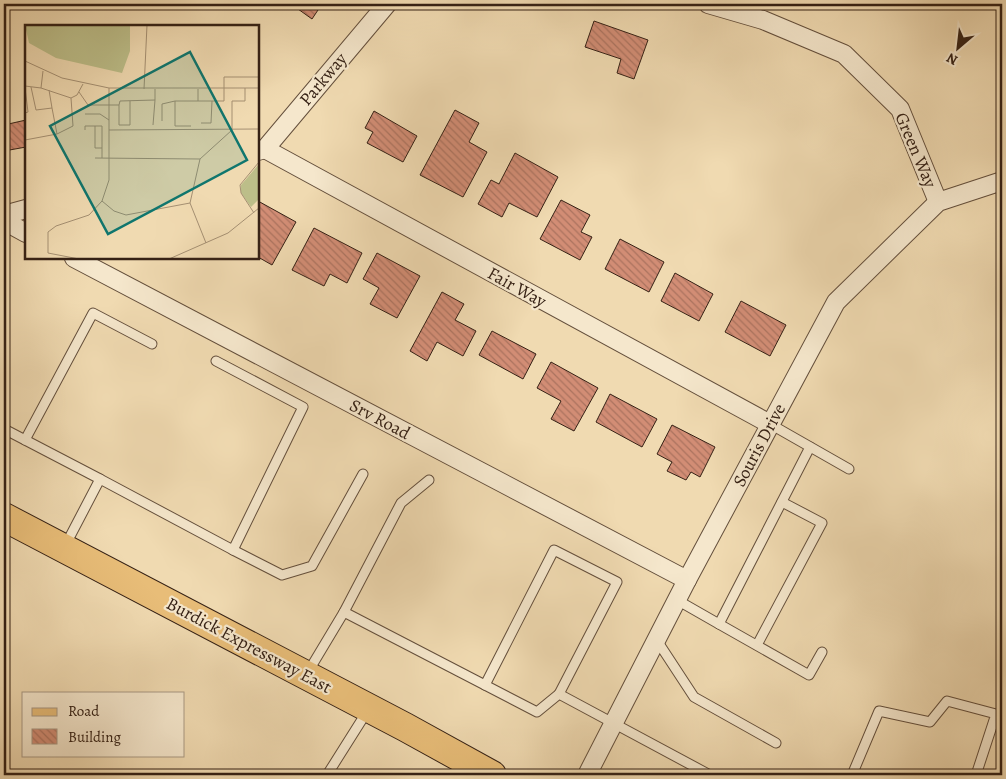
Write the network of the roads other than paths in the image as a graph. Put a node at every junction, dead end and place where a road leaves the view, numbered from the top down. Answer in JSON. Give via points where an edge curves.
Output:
{"nodes":[{"id":1,"x":387,"y":4,"type":"edge"},
{"id":2,"x":708,"y":4,"type":"edge"},
{"id":3,"x":261,"y":150,"type":"edge"},
{"id":4,"x":1002,"y":181,"type":"edge"},
{"id":5,"x":938,"y":202,"type":"junction"},
{"id":6,"x":25,"y":210,"type":"edge"},
{"id":7,"x":4,"y":215,"type":"edge"},
{"id":8,"x":4,"y":221,"type":"edge"},
{"id":9,"x":25,"y":232,"type":"edge"},
{"id":10,"x":76,"y":259,"type":"edge"},
{"id":11,"x":152,"y":344,"type":"dead end"},
{"id":12,"x":216,"y":362,"type":"dead end"},
{"id":13,"x":770,"y":424,"type":"junction"},
{"id":14,"x":4,"y":429,"type":"edge"},
{"id":15,"x":25,"y":440,"type":"junction"},
{"id":16,"x":810,"y":447,"type":"junction"},
{"id":17,"x":849,"y":468,"type":"dead end"},
{"id":18,"x":363,"y":474,"type":"dead end"},
{"id":19,"x":100,"y":479,"type":"junction"},
{"id":20,"x":429,"y":480,"type":"dead end"},
{"id":21,"x":782,"y":502,"type":"junction"},
{"id":22,"x":4,"y":517,"type":"edge"},
{"id":23,"x":64,"y":549,"type":"junction"},
{"id":24,"x":233,"y":550,"type":"junction"},
{"id":25,"x":687,"y":580,"type":"junction"},
{"id":26,"x":677,"y":600,"type":"junction"},
{"id":27,"x":344,"y":612,"type":"junction"},
{"id":28,"x":719,"y":624,"type":"junction"},
{"id":29,"x":656,"y":639,"type":"junction"},
{"id":30,"x":757,"y":645,"type":"junction"},
{"id":31,"x":822,"y":652,"type":"dead end"},
{"id":32,"x":306,"y":675,"type":"junction"},
{"id":33,"x":485,"y":685,"type":"junction"},
{"id":34,"x":559,"y":694,"type":"junction"},
{"id":35,"x":369,"y":708,"type":"junction"},
{"id":36,"x":999,"y":715,"type":"edge"},
{"id":37,"x":614,"y":723,"type":"junction"},
{"id":38,"x":776,"y":743,"type":"dead end"},
{"id":39,"x":327,"y":775,"type":"edge"},
{"id":40,"x":492,"y":775,"type":"edge"},
{"id":41,"x":587,"y":775,"type":"edge"},
{"id":42,"x":710,"y":775,"type":"edge"},
{"id":43,"x":852,"y":775,"type":"edge"},
{"id":44,"x":976,"y":775,"type":"edge"}],
"edges":[{"from":1,"to":3,"type":"street","name":"Parkway"},
{"from":2,"to":5,"type":"street","name":"Green Way","via":[[763,20],[844,54],[900,109]]},
{"from":3,"to":13,"type":"street","name":"Fair Way"},
{"from":4,"to":5,"type":"street","name":"Souris Drive"},
{"from":5,"to":13,"type":"street","name":"Souris Drive","via":[[836,302]]},
{"from":6,"to":7,"type":"street"},
{"from":8,"to":9,"type":"street"},
{"from":10,"to":25,"type":"street","name":"Srv Road"},
{"from":11,"to":15,"type":"lane","via":[[93,314]]},
{"from":12,"to":24,"type":"lane","via":[[303,407]]},
{"from":13,"to":16,"type":"lane"},
{"from":13,"to":25,"type":"street","name":"Souris Drive"},
{"from":14,"to":15,"type":"lane"},
{"from":15,"to":19,"type":"lane"},
{"from":16,"to":17,"type":"lane"},
{"from":16,"to":21,"type":"lane"},
{"from":18,"to":24,"type":"lane","via":[[312,566],[282,575]]},
{"from":19,"to":23,"type":"lane"},
{"from":19,"to":24,"type":"lane"},
{"from":20,"to":27,"type":"lane","via":[[402,503]]},
{"from":21,"to":28,"type":"lane"},
{"from":21,"to":30,"type":"lane","via":[[822,523]]},
{"from":22,"to":23,"type":"main road","name":"Burdick Expressway East"},
{"from":23,"to":32,"type":"main road","name":"Burdick Expressway East"},
{"from":25,"to":26,"type":"street","name":"Souris Drive"},
{"from":26,"to":28,"type":"lane"},
{"from":26,"to":29,"type":"street","name":"Souris Drive"},
{"from":27,"to":32,"type":"lane"},
{"from":27,"to":33,"type":"lane"},
{"from":28,"to":30,"type":"lane"},
{"from":29,"to":37,"type":"street","name":"Souris Drive"},
{"from":29,"to":38,"type":"lane","via":[[694,697]]},
{"from":30,"to":31,"type":"lane","via":[[809,675]]},
{"from":32,"to":35,"type":"main road","name":"Burdick Expressway East"},
{"from":33,"to":34,"type":"lane","via":[[537,712]]},
{"from":33,"to":34,"type":"lane","via":[[554,550],[617,582]]},
{"from":34,"to":37,"type":"lane"},
{"from":35,"to":39,"type":"lane"},
{"from":35,"to":40,"type":"main road","name":"Burdick Expressway East"},
{"from":36,"to":43,"type":"lane","via":[[947,701],[930,722],[879,711]]},
{"from":36,"to":44,"type":"lane"},
{"from":37,"to":41,"type":"street","name":"Souris Drive"},
{"from":37,"to":42,"type":"lane"}]}
